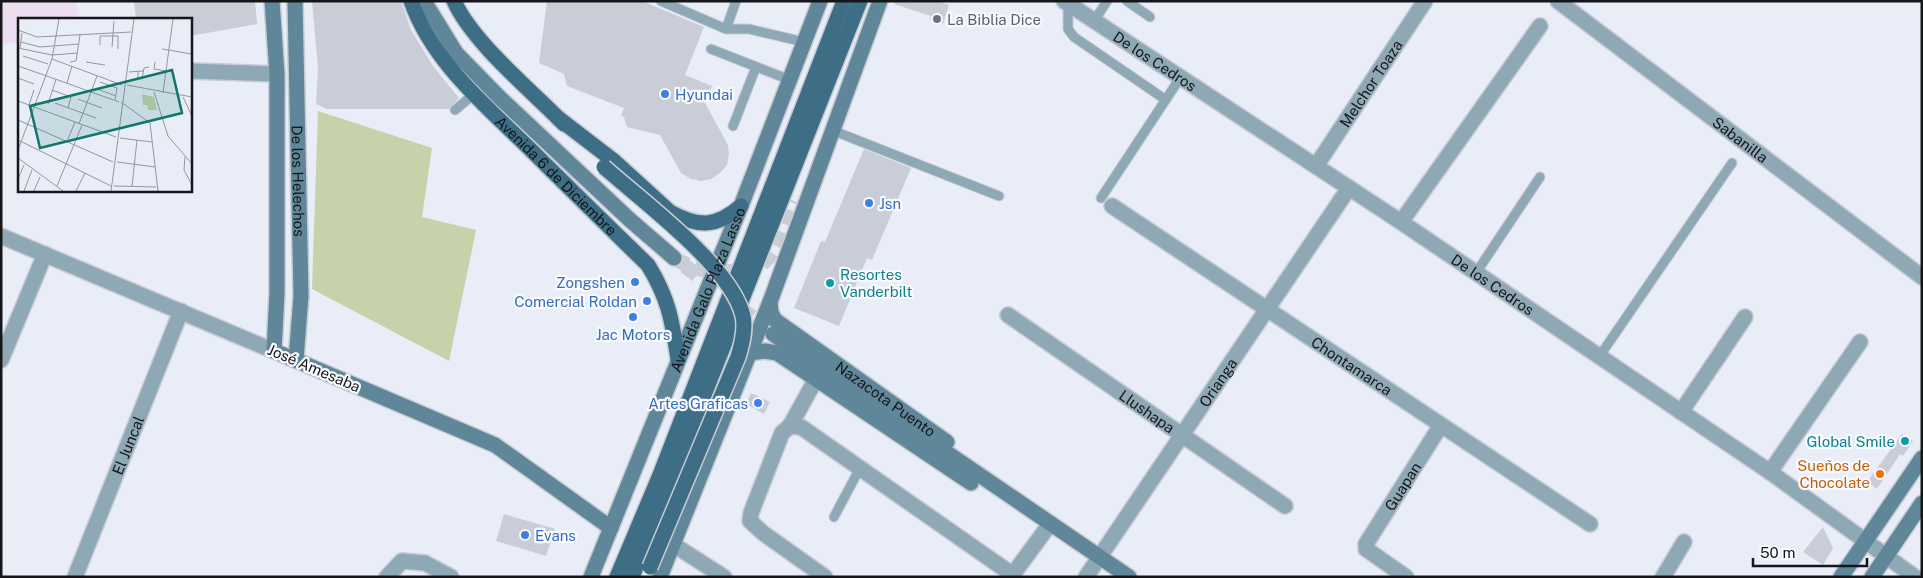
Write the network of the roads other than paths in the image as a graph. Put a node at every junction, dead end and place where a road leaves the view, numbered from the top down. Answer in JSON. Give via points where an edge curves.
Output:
{"nodes":[{"id":1,"x":272,"y":1,"type":"edge"},
{"id":2,"x":295,"y":1,"type":"edge"},
{"id":3,"x":411,"y":1,"type":"edge"},
{"id":4,"x":424,"y":1,"type":"edge"},
{"id":5,"x":454,"y":1,"type":"edge"},
{"id":6,"x":661,"y":1,"type":"edge"},
{"id":7,"x":736,"y":1,"type":"edge"},
{"id":8,"x":820,"y":1,"type":"edge"},
{"id":9,"x":844,"y":1,"type":"edge"},
{"id":10,"x":860,"y":1,"type":"edge"},
{"id":11,"x":1107,"y":1,"type":"edge"},
{"id":12,"x":1127,"y":1,"type":"edge"},
{"id":13,"x":1425,"y":1,"type":"edge"},
{"id":14,"x":1558,"y":1,"type":"edge"},
{"id":15,"x":1066,"y":2,"type":"edge"},
{"id":16,"x":878,"y":7,"type":"edge"},
{"id":17,"x":1150,"y":17,"type":"dead end"},
{"id":18,"x":1094,"y":21,"type":"junction"},
{"id":19,"x":1540,"y":26,"type":"dead end"},
{"id":20,"x":726,"y":29,"type":"junction"},
{"id":21,"x":804,"y":42,"type":"junction"},
{"id":22,"x":711,"y":50,"type":"dead end"},
{"id":23,"x":756,"y":67,"type":"junction"},
{"id":24,"x":191,"y":71,"type":"edge"},
{"id":25,"x":277,"y":74,"type":"junction"},
{"id":26,"x":1180,"y":78,"type":"junction"},
{"id":27,"x":790,"y":80,"type":"junction"},
{"id":28,"x":474,"y":94,"type":"junction"},
{"id":29,"x":1166,"y":100,"type":"junction"},
{"id":30,"x":455,"y":110,"type":"dead end"},
{"id":31,"x":558,"y":118,"type":"junction"},
{"id":32,"x":733,"y":126,"type":"dead end"},
{"id":33,"x":834,"y":131,"type":"junction"},
{"id":34,"x":1732,"y":163,"type":"dead end"},
{"id":35,"x":1316,"y":166,"type":"junction"},
{"id":36,"x":1540,"y":177,"type":"dead end"},
{"id":37,"x":1349,"y":188,"type":"junction"},
{"id":38,"x":999,"y":196,"type":"dead end"},
{"id":39,"x":796,"y":202,"type":"tunnel mouth"},
{"id":40,"x":1106,"y":202,"type":"joint"},
{"id":41,"x":742,"y":206,"type":"junction"},
{"id":42,"x":1401,"y":222,"type":"junction"},
{"id":43,"x":1,"y":236,"type":"edge"},
{"id":44,"x":45,"y":254,"type":"junction"},
{"id":45,"x":674,"y":258,"type":"tunnel mouth"},
{"id":46,"x":1476,"y":272,"type":"junction"},
{"id":47,"x":1922,"y":277,"type":"edge"},
{"id":48,"x":277,"y":294,"type":"junction"},
{"id":49,"x":301,"y":296,"type":"junction"},
{"id":50,"x":770,"y":302,"type":"junction"},
{"id":51,"x":1265,"y":309,"type":"junction"},
{"id":52,"x":180,"y":311,"type":"junction"},
{"id":53,"x":1008,"y":315,"type":"dead end"},
{"id":54,"x":1745,"y":317,"type":"dead end"},
{"id":55,"x":773,"y":334,"type":"tunnel mouth"},
{"id":56,"x":1860,"y":342,"type":"dead end"},
{"id":57,"x":274,"y":351,"type":"junction"},
{"id":58,"x":750,"y":353,"type":"junction"},
{"id":59,"x":1599,"y":357,"type":"junction"},
{"id":60,"x":678,"y":359,"type":"junction"},
{"id":61,"x":1,"y":360,"type":"edge"},
{"id":62,"x":296,"y":360,"type":"junction"},
{"id":63,"x":816,"y":379,"type":"junction"},
{"id":64,"x":1681,"y":412,"type":"junction"},
{"id":65,"x":1441,"y":425,"type":"junction"},
{"id":66,"x":790,"y":426,"type":"junction"},
{"id":67,"x":1181,"y":433,"type":"junction"},
{"id":68,"x":1922,"y":458,"type":"edge"},
{"id":69,"x":860,"y":468,"type":"junction"},
{"id":70,"x":1770,"y":472,"type":"junction"},
{"id":71,"x":1006,"y":495,"type":"junction"},
{"id":72,"x":1922,"y":503,"type":"edge"},
{"id":73,"x":1285,"y":506,"type":"dead end"},
{"id":74,"x":834,"y":517,"type":"dead end"},
{"id":75,"x":1050,"y":524,"type":"junction"},
{"id":76,"x":1590,"y":524,"type":"dead end"},
{"id":77,"x":611,"y":528,"type":"junction"},
{"id":78,"x":1865,"y":541,"type":"junction"},
{"id":79,"x":1684,"y":542,"type":"dead end"},
{"id":80,"x":674,"y":545,"type":"junction"},
{"id":81,"x":1886,"y":556,"type":"junction"},
{"id":82,"x":1100,"y":557,"type":"junction"},
{"id":83,"x":422,"y":570,"type":"edge"},
{"id":84,"x":653,"y":573,"type":"edge"},
{"id":85,"x":1012,"y":576,"type":"edge"},
{"id":86,"x":75,"y":577,"type":"edge"},
{"id":87,"x":387,"y":577,"type":"edge"},
{"id":88,"x":451,"y":577,"type":"edge"},
{"id":89,"x":591,"y":577,"type":"edge"},
{"id":90,"x":617,"y":577,"type":"edge"},
{"id":91,"x":632,"y":577,"type":"edge"},
{"id":92,"x":724,"y":577,"type":"edge"},
{"id":93,"x":824,"y":577,"type":"edge"},
{"id":94,"x":1086,"y":577,"type":"edge"},
{"id":95,"x":1129,"y":577,"type":"edge"},
{"id":96,"x":1406,"y":577,"type":"edge"},
{"id":97,"x":1663,"y":577,"type":"edge"},
{"id":98,"x":1840,"y":577,"type":"edge"},
{"id":99,"x":1872,"y":577,"type":"edge"},
{"id":100,"x":1915,"y":577,"type":"edge"}],
"edges":[{"from":1,"to":25,"type":"main road","name":"De los Helechos"},
{"from":2,"to":49,"type":"main road","name":"De los Helechos"},
{"from":3,"to":28,"type":"main road","name":"Avenida 6 de Diciembre","via":[[438,51]]},
{"from":4,"to":45,"type":"main road","name":"Avenida 6 de Diciembre","via":[[436,24],[462,59]]},
{"from":5,"to":31,"type":"main road","via":[[478,38]]},
{"from":6,"to":20,"type":"lane"},
{"from":7,"to":20,"type":"lane"},
{"from":8,"to":21,"type":"main road","name":"Avenida Galo Plaza Lasso"},
{"from":9,"to":90,"type":"main road","name":"Avenida Galo Plaza Lasso","via":[[660,475]]},
{"from":10,"to":91,"type":"main road"},
{"from":11,"to":18,"type":"lane"},
{"from":12,"to":17,"type":"lane"},
{"from":13,"to":35,"type":"street","name":"Melchor Toaza"},
{"from":14,"to":47,"type":"street","name":"Sabanilla"},
{"from":15,"to":18,"type":"street","name":"De los Cedros"},
{"from":15,"to":29,"type":"lane","via":[[1068,28],[1074,37]]},
{"from":16,"to":33,"type":"main road"},
{"from":16,"to":39,"type":"main road"},
{"from":18,"to":26,"type":"street","name":"De los Cedros"},
{"from":19,"to":42,"type":"street"},
{"from":20,"to":21,"type":"lane","via":[[749,29]]},
{"from":21,"to":27,"type":"main road","name":"Avenida Galo Plaza Lasso"},
{"from":22,"to":23,"type":"lane"},
{"from":23,"to":27,"type":"lane"},
{"from":23,"to":32,"type":"lane"},
{"from":24,"to":25,"type":"street"},
{"from":25,"to":48,"type":"main road","name":"De los Helechos"},
{"from":26,"to":29,"type":"lane"},
{"from":26,"to":35,"type":"street","name":"De los Cedros"},
{"from":27,"to":41,"type":"main road","name":"Avenida Galo Plaza Lasso"},
{"from":28,"to":30,"type":"lane"},
{"from":28,"to":60,"type":"main road","name":"Avenida 6 de Diciembre","via":[[648,265],[665,294]]},
{"from":29,"to":40,"type":"lane"},
{"from":31,"to":41,"type":"main road","via":[[614,160],[670,212],[681,218],[713,223],[727,218]]},
{"from":31,"to":84,"type":"main road","bridge":true,"via":[[604,167],[710,261],[726,282],[743,316],[738,357]]},
{"from":33,"to":38,"type":"lane"},
{"from":33,"to":50,"type":"main road"},
{"from":34,"to":59,"type":"lane"},
{"from":35,"to":37,"type":"street","name":"De los Cedros"},
{"from":36,"to":46,"type":"lane"},
{"from":37,"to":42,"type":"street","name":"De los Cedros"},
{"from":37,"to":51,"type":"street","name":"Orianga"},
{"from":40,"to":51,"type":"street","name":"Chontamarca"},
{"from":41,"to":60,"type":"main road","name":"Avenida Galo Plaza Lasso"},
{"from":42,"to":46,"type":"street","name":"De los Cedros"},
{"from":43,"to":44,"type":"street","name":"José Amesaba"},
{"from":44,"to":52,"type":"street","name":"José Amesaba"},
{"from":44,"to":61,"type":"street"},
{"from":46,"to":59,"type":"street","name":"De los Cedros"},
{"from":48,"to":49,"type":"main road"},
{"from":48,"to":57,"type":"main road","name":"De los Helechos"},
{"from":49,"to":62,"type":"main road","name":"De los Helechos"},
{"from":50,"to":58,"type":"main road"},
{"from":50,"to":71,"type":"main road","name":"Nazacota Puento","via":[[775,320],[985,469]]},
{"from":51,"to":65,"type":"street","name":"Chontamarca"},
{"from":51,"to":67,"type":"street","name":"Orianga"},
{"from":52,"to":57,"type":"street","name":"José Amesaba"},
{"from":52,"to":86,"type":"street","name":"El Juncal"},
{"from":53,"to":67,"type":"street","name":"Llushapa"},
{"from":54,"to":64,"type":"street"},
{"from":55,"to":71,"type":"main road","name":"Nazacota Puento"},
{"from":56,"to":70,"type":"street"},
{"from":57,"to":62,"type":"main road","name":"José Amesaba"},
{"from":58,"to":63,"type":"main road","via":[[777,353]]},
{"from":58,"to":80,"type":"main road"},
{"from":59,"to":64,"type":"street","name":"De los Cedros"},
{"from":60,"to":77,"type":"main road","name":"Avenida Galo Plaza Lasso"},
{"from":62,"to":77,"type":"main road","name":"José Amesaba","via":[[494,445]]},
{"from":63,"to":66,"type":"street"},
{"from":63,"to":71,"type":"main road","via":[[974,485]]},
{"from":64,"to":70,"type":"street","name":"De los Cedros"},
{"from":65,"to":76,"type":"street","name":"Chontamarca"},
{"from":65,"to":96,"type":"street","name":"Guapan","via":[[1365,547]]},
{"from":66,"to":69,"type":"street","via":[[801,427]]},
{"from":66,"to":93,"type":"street","via":[[782,432],[750,521]]},
{"from":67,"to":73,"type":"street","name":"Llushapa"},
{"from":67,"to":82,"type":"street","name":"Orianga"},
{"from":68,"to":78,"type":"main road"},
{"from":69,"to":74,"type":"lane"},
{"from":69,"to":85,"type":"street"},
{"from":70,"to":78,"type":"street","name":"De los Cedros"},
{"from":71,"to":75,"type":"main road","name":"Nazacota Puento"},
{"from":72,"to":81,"type":"main road"},
{"from":75,"to":82,"type":"main road","name":"Nazacota Puento"},
{"from":75,"to":85,"type":"street"},
{"from":77,"to":89,"type":"main road","name":"Avenida Galo Plaza Lasso"},
{"from":78,"to":81,"type":"street","name":"De los Cedros"},
{"from":78,"to":98,"type":"main road"},
{"from":79,"to":97,"type":"street"},
{"from":80,"to":84,"type":"main road"},
{"from":80,"to":92,"type":"street"},
{"from":81,"to":99,"type":"main road"},
{"from":81,"to":100,"type":"street","name":"De los Cedros"},
{"from":82,"to":94,"type":"street","name":"Orianga"},
{"from":82,"to":95,"type":"main road","name":"Nazacota Puento"},
{"from":83,"to":87,"type":"street","via":[[402,561]]},
{"from":83,"to":88,"type":"street"}]}
